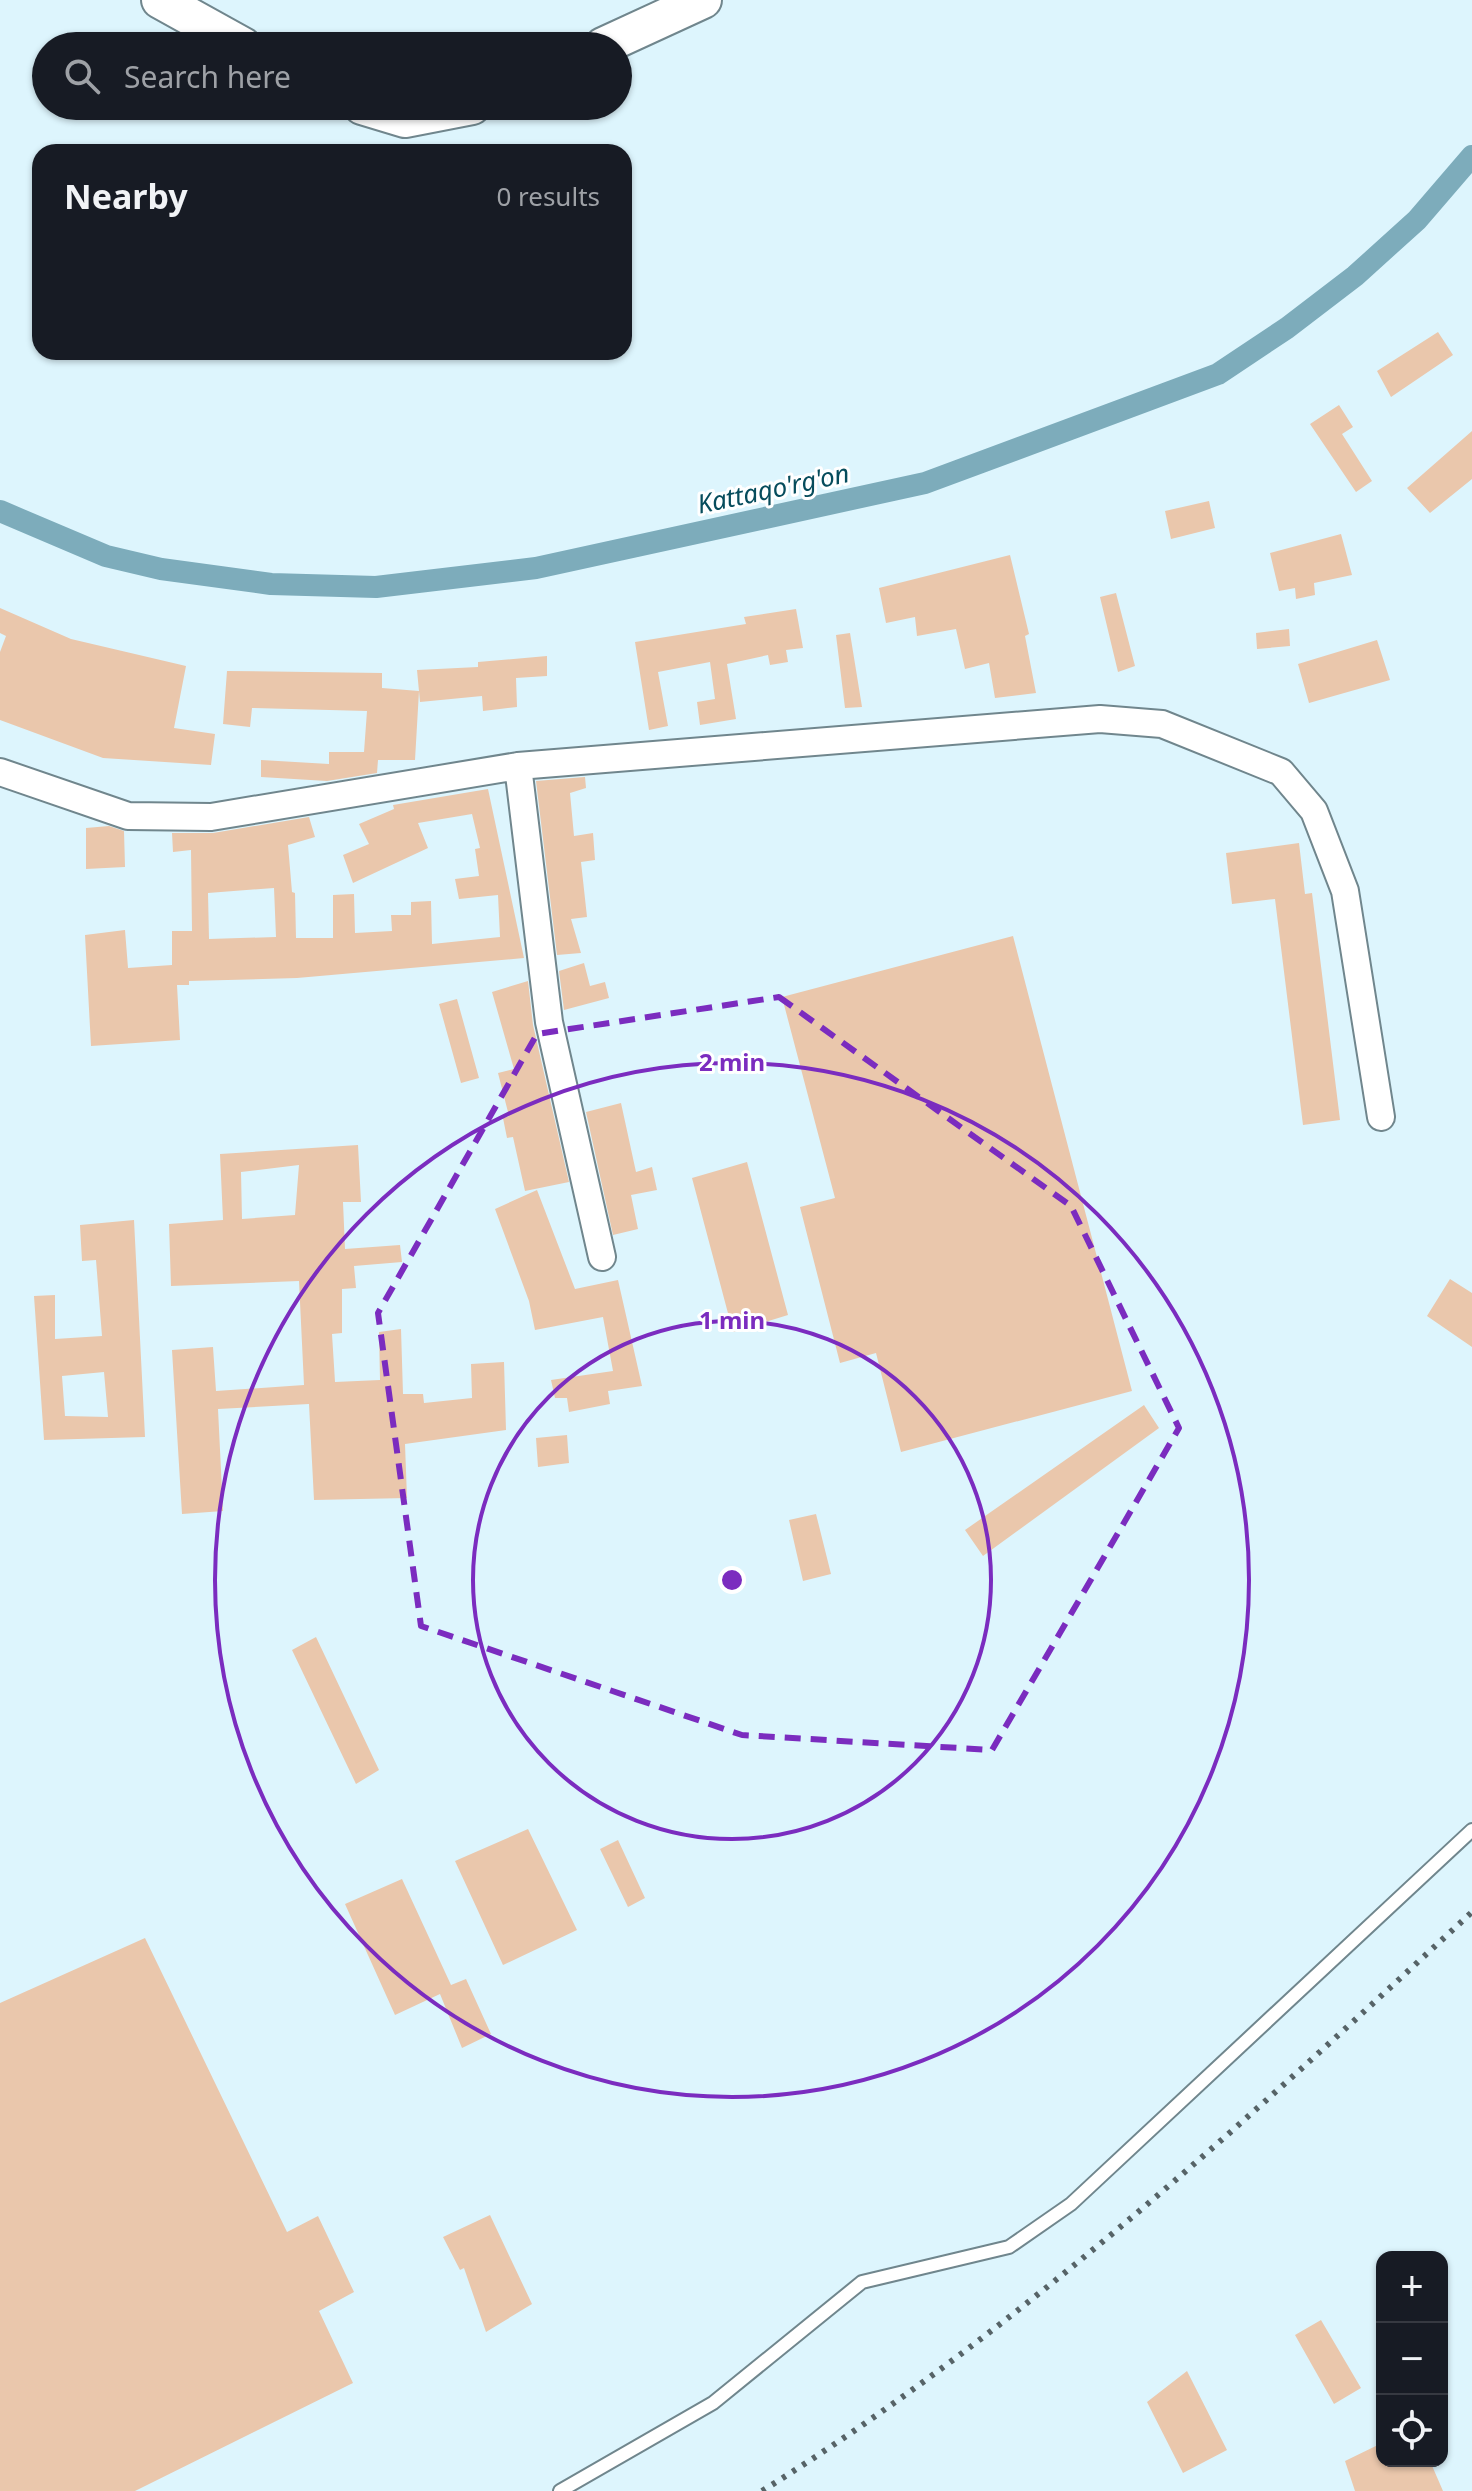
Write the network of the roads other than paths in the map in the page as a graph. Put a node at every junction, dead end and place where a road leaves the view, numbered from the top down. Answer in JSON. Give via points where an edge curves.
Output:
{"nodes":[{"id":1,"x":160,"y":0,"type":"edge"},
{"id":2,"x":703,"y":0,"type":"edge"},
{"id":3,"x":218,"y":32,"type":"edge"},
{"id":4,"x":632,"y":33,"type":"edge"},
{"id":5,"x":518,"y":766,"type":"junction"},
{"id":6,"x":0,"y":772,"type":"edge"},
{"id":7,"x":1381,"y":1117,"type":"dead end"},
{"id":8,"x":602,"y":1257,"type":"dead end"},
{"id":9,"x":1472,"y":1830,"type":"edge"},
{"id":10,"x":560,"y":2491,"type":"edge"}],
"edges":[{"from":1,"to":3,"type":"street"},
{"from":2,"to":4,"type":"street"},
{"from":5,"to":6,"type":"street","via":[[211,817],[128,816]]},
{"from":5,"to":7,"type":"street","via":[[1100,719],[1162,724],[1242,756],[1281,772],[1314,811],[1345,891]]},
{"from":5,"to":8,"type":"street","via":[[549,1022]]},
{"from":9,"to":10,"type":"lane","via":[[1071,2204],[1009,2247],[862,2282],[713,2403]]}]}
